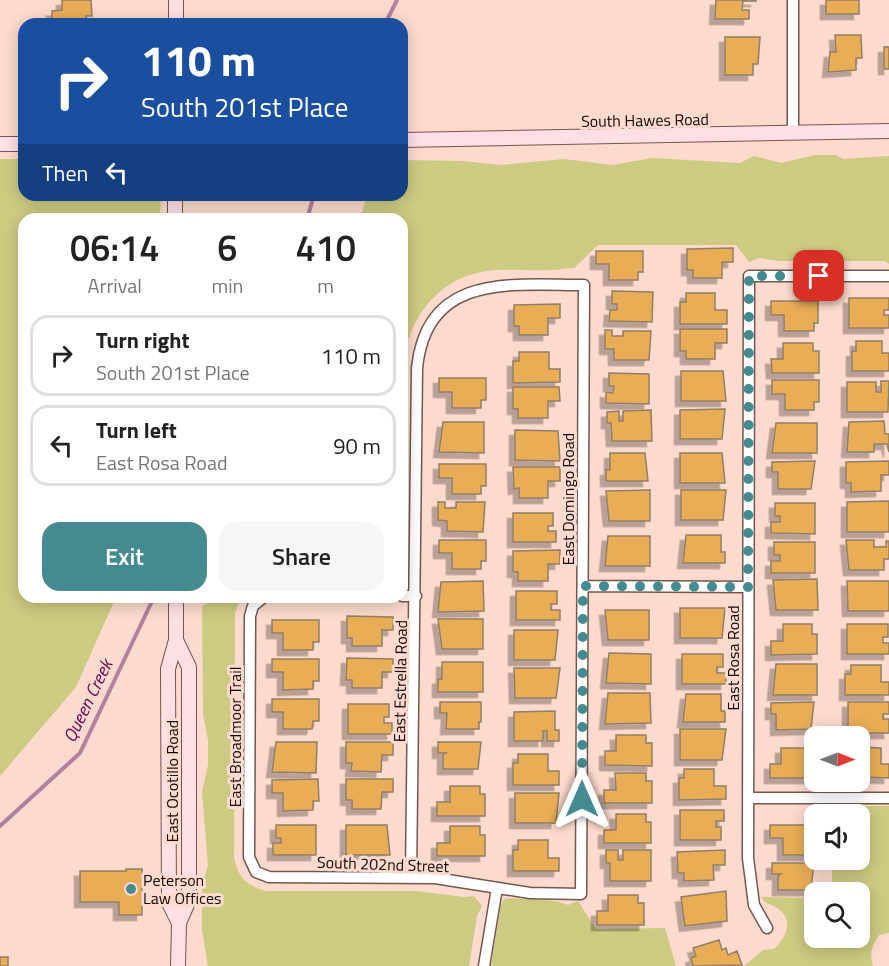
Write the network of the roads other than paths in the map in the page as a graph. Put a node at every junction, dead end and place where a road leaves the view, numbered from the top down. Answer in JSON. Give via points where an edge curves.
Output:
{"nodes":[{"id":1,"x":176,"y":0,"type":"edge"},
{"id":2,"x":793,"y":0,"type":"edge"},
{"id":3,"x":176,"y":18,"type":"edge"},
{"id":4,"x":889,"y":131,"type":"edge"},
{"id":5,"x":793,"y":132,"type":"junction"},
{"id":6,"x":408,"y":140,"type":"edge"},
{"id":7,"x":0,"y":144,"type":"edge"},
{"id":8,"x":18,"y":144,"type":"edge"},
{"id":9,"x":889,"y":276,"type":"edge"},
{"id":10,"x":584,"y":285,"type":"joint"},
{"id":11,"x":583,"y":586,"type":"junction"},
{"id":12,"x":748,"y":587,"type":"junction"},
{"id":13,"x":408,"y":596,"type":"edge"},
{"id":14,"x":416,"y":596,"type":"junction"},
{"id":15,"x":176,"y":603,"type":"edge"},
{"id":16,"x":258,"y":603,"type":"edge"},
{"id":17,"x":176,"y":640,"type":"junction"},
{"id":18,"x":748,"y":798,"type":"junction"},
{"id":19,"x":889,"y":798,"type":"edge"},
{"id":20,"x":256,"y":872,"type":"joint"},
{"id":21,"x":411,"y":878,"type":"junction"},
{"id":22,"x":497,"y":888,"type":"junction"},
{"id":23,"x":581,"y":894,"type":"joint"},
{"id":24,"x":179,"y":923,"type":"junction"},
{"id":25,"x":767,"y":928,"type":"dead end"},
{"id":26,"x":178,"y":966,"type":"edge"},
{"id":27,"x":484,"y":966,"type":"edge"}],
"edges":[{"from":1,"to":3,"type":"main road"},
{"from":2,"to":5,"type":"street"},
{"from":4,"to":5,"type":"main road","name":"South Hawes Road"},
{"from":5,"to":6,"type":"main road","name":"South Hawes Road"},
{"from":7,"to":8,"type":"main road"},
{"from":9,"to":12,"type":"street","name":"East Rosa Road","via":[[749,276]]},
{"from":10,"to":11,"type":"street","name":"East Domingo Road"},
{"from":10,"to":14,"type":"street","name":"East Estrella Road","via":[[486,286],[464,294],[441,312],[425,334],[417,368]]},
{"from":11,"to":12,"type":"street"},
{"from":11,"to":23,"type":"street","name":"East Domingo Road"},
{"from":12,"to":18,"type":"street","name":"East Rosa Road"},
{"from":13,"to":14,"type":"street"},
{"from":14,"to":21,"type":"street","name":"East Estrella Road"},
{"from":15,"to":17,"type":"main road","name":"East Ocotillo Road"},
{"from":16,"to":20,"type":"street","name":"East Broadmoor Trail","via":[[250,616],[250,861]]},
{"from":17,"to":24,"type":"main road","name":"East Ocotillo Road","via":[[168,669],[169,903]]},
{"from":17,"to":24,"type":"main road","name":"East Ocotillo Road","via":[[189,667],[189,900]]},
{"from":18,"to":19,"type":"street"},
{"from":18,"to":25,"type":"street","name":"East Rosa Road","via":[[749,883],[754,905]]},
{"from":20,"to":21,"type":"street","name":"South 202nd Street","via":[[269,877]]},
{"from":21,"to":22,"type":"street","name":"South 202nd Street"},
{"from":22,"to":23,"type":"street","name":"South 202nd Street"},
{"from":22,"to":27,"type":"street"},
{"from":24,"to":26,"type":"main road","name":"East Ocotillo Road"}]}
